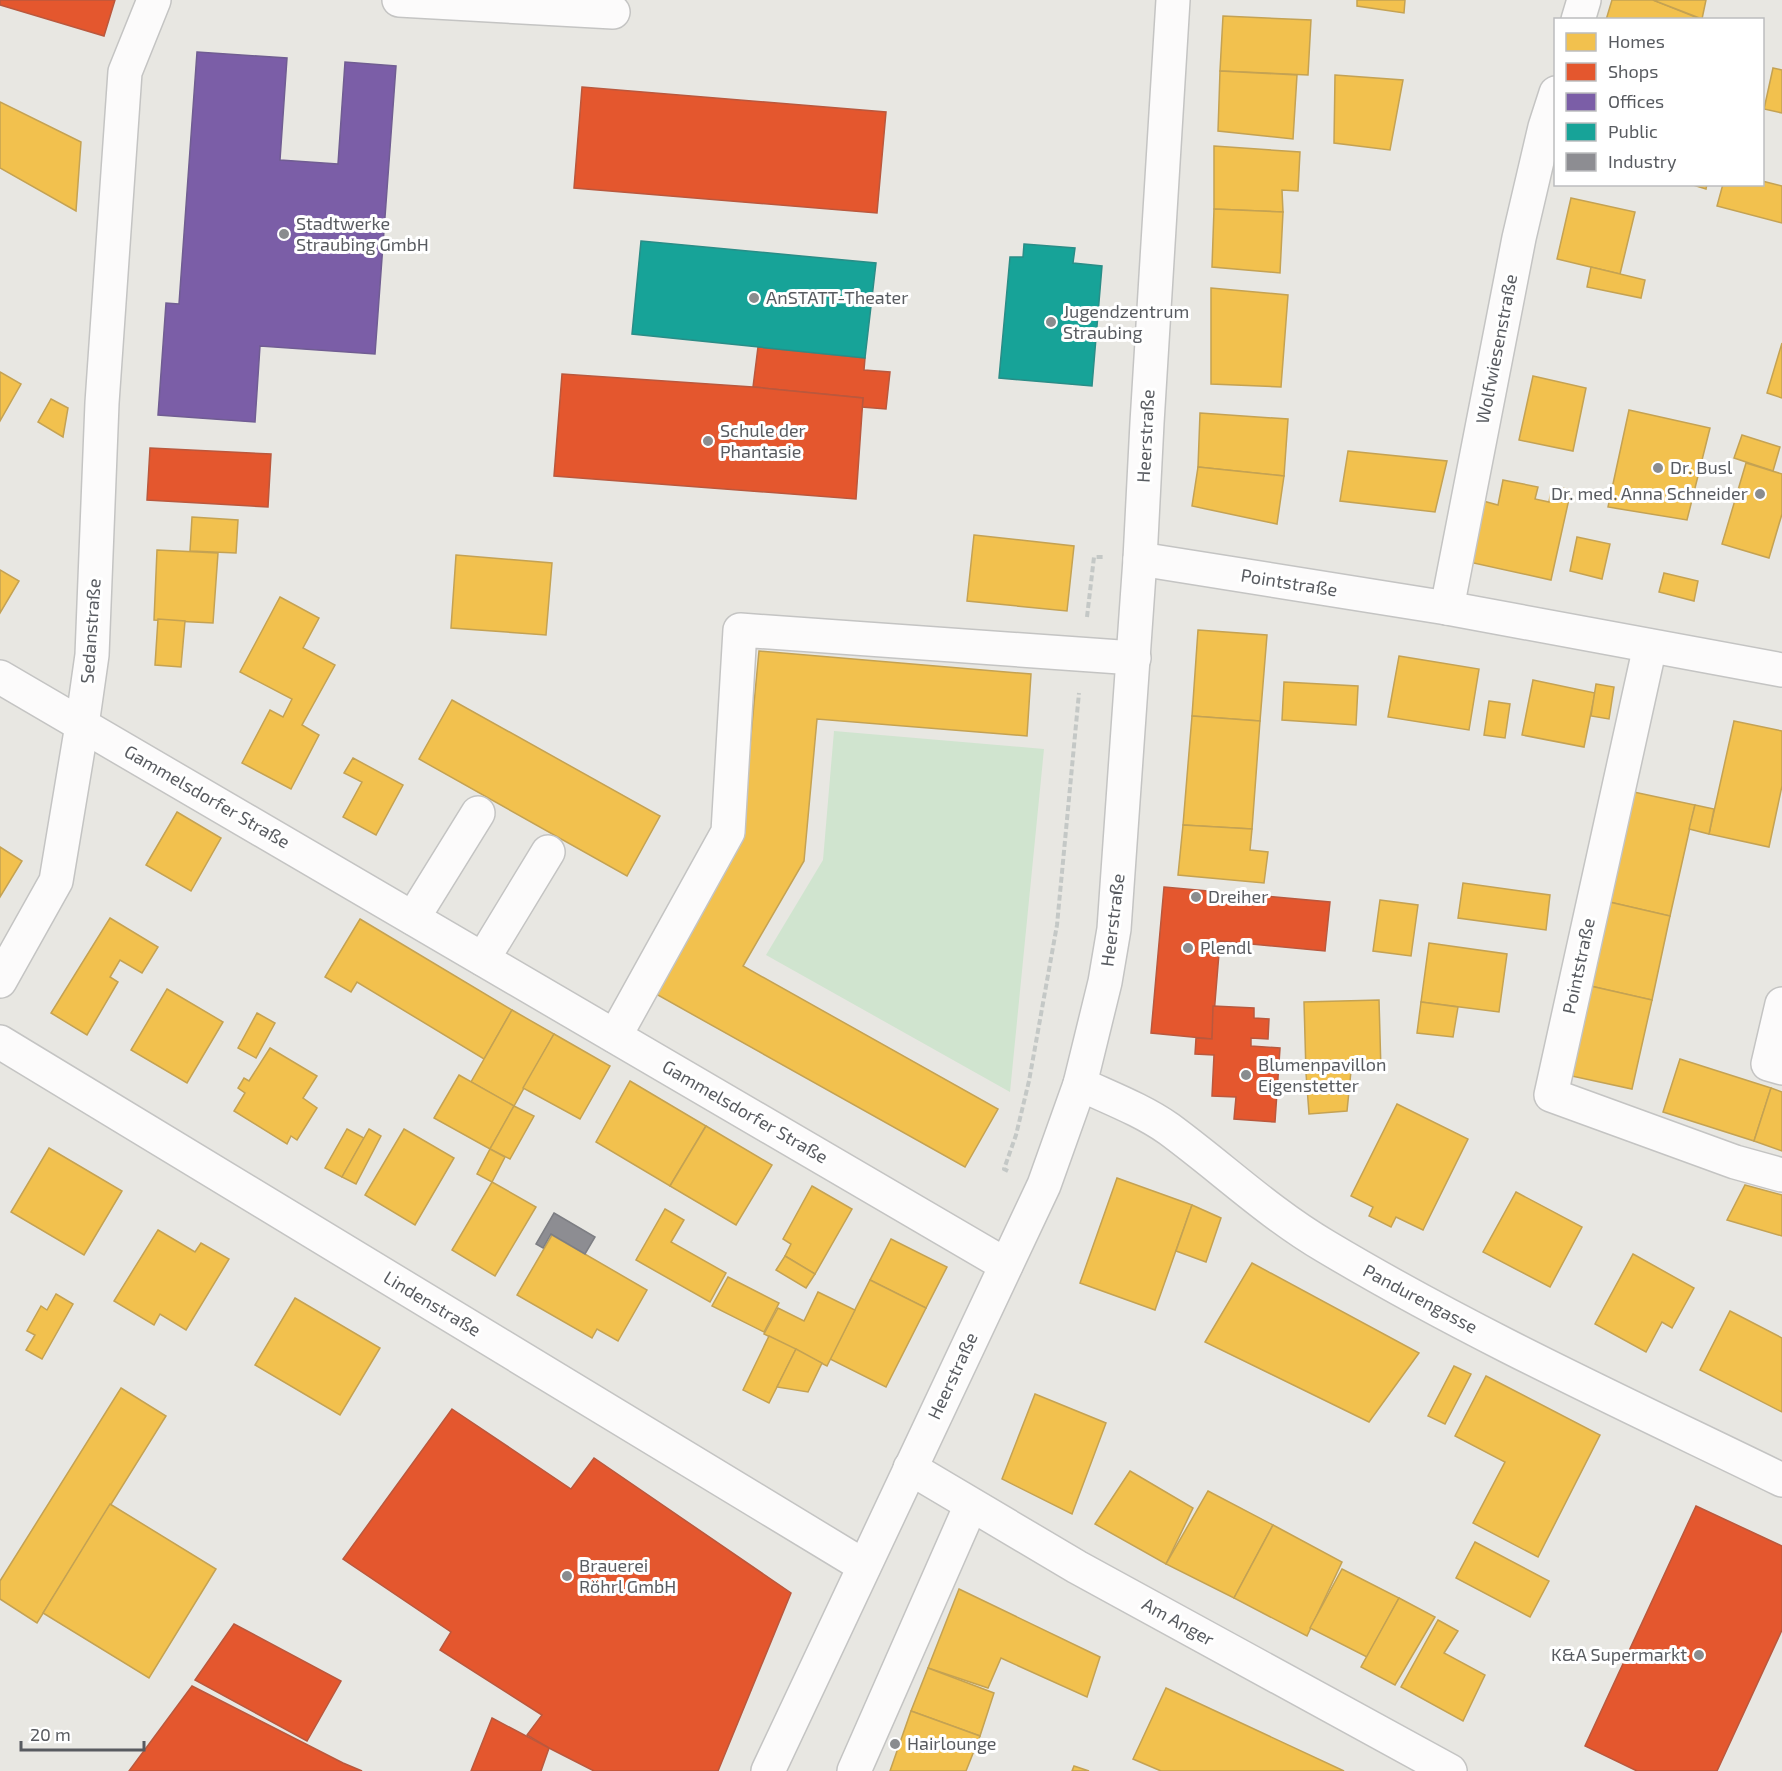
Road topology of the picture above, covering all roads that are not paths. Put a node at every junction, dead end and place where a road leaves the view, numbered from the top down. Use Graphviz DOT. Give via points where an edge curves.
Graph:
graph roads {
  1 [pos="154,0"];
  2 [pos="399,0"];
  3 [pos="1173,0"];
  4 [pos="1584,0"];
  5 [pos="613,12"];
  6 [pos="1579,18"];
  7 [pos="1554,99"];
  8 [pos="1140,559"];
  9 [pos="1447,608"];
  10 [pos="1650,646"];
  11 [pos="1134,658"];
  12 [pos="1782,670"];
  13 [pos="0,677"];
  14 [pos="82,725"];
  15 [pos="478,813"];
  16 [pos="548,852"];
  17 [pos="413,918"];
  18 [pos="483,959"];
  19 [pos="0,981"];
  20 [pos="1782,1004"];
  21 [pos="615,1036"];
  22 [pos="0,1042"];
  23 [pos="1782,1068"];
  24 [pos="1080,1084"];
  25 [pos="1782,1175"];
  26 [pos="1006,1265"];
  27 [pos="910,1468"];
  28 [pos="1782,1480"];
  29 [pos="971,1505"];
  30 [pos="864,1566"];
  31 [pos="768,1771"];
  32 [pos="854,1771"];
  33 [pos="1450,1771"];
  1 -- 14 [label="street, Sedanstraße" via="125,72 102,403 92,655"];
  2 -- 5 [label="street"];
  3 -- 8 [label="street, Heerstraße"];
  4 -- 6 [label="street"];
  7 -- 9 [label="street, Wolfwiesenstraße" via="1519,238"];
  8 -- 9 [label="street, Pointstraße"];
  8 -- 11 [label="street, Heerstraße"];
  9 -- 10 [label="street, Pointstraße"];
  10 -- 12 [label="street, Pointstraße"];
  10 -- 25 [label="street, Pointstraße" via="1551,1095 1735,1162"];
  11 -- 21 [label="street" via="740,630 728,832"];
  11 -- 24 [label="street, Heerstraße" via="1114,929"];
  13 -- 14 [label="street, Gammelsdorfer Straße"];
  14 -- 17 [label="street, Gammelsdorfer Straße"];
  14 -- 19 [label="street, Sedanstraße" via="56,881"];
  15 -- 17 [label="street"];
  16 -- 18 [label="street"];
  17 -- 18 [label="street, Gammelsdorfer Straße"];
  18 -- 21 [label="street, Gammelsdorfer Straße"];
  20 -- 23 [label="street" via="1768,1064"];
  21 -- 26 [label="street, Gammelsdorfer Straße"];
  22 -- 30 [label="street, Lindenstraße"];
  24 -- 26 [label="street, Heerstraße" via="1044,1185"];
  24 -- 28 [label="street, Pandurengasse" via="1168,1128 1265,1206 1369,1273"];
  26 -- 27 [label="street, Heerstraße"];
  27 -- 29 [label="street, Am Anger"];
  27 -- 30 [label="street, Heerstraße"];
  29 -- 32 [label="street"];
  29 -- 33 [label="street, Am Anger"];
  30 -- 31 [label="street, Heerstraße"];
}
